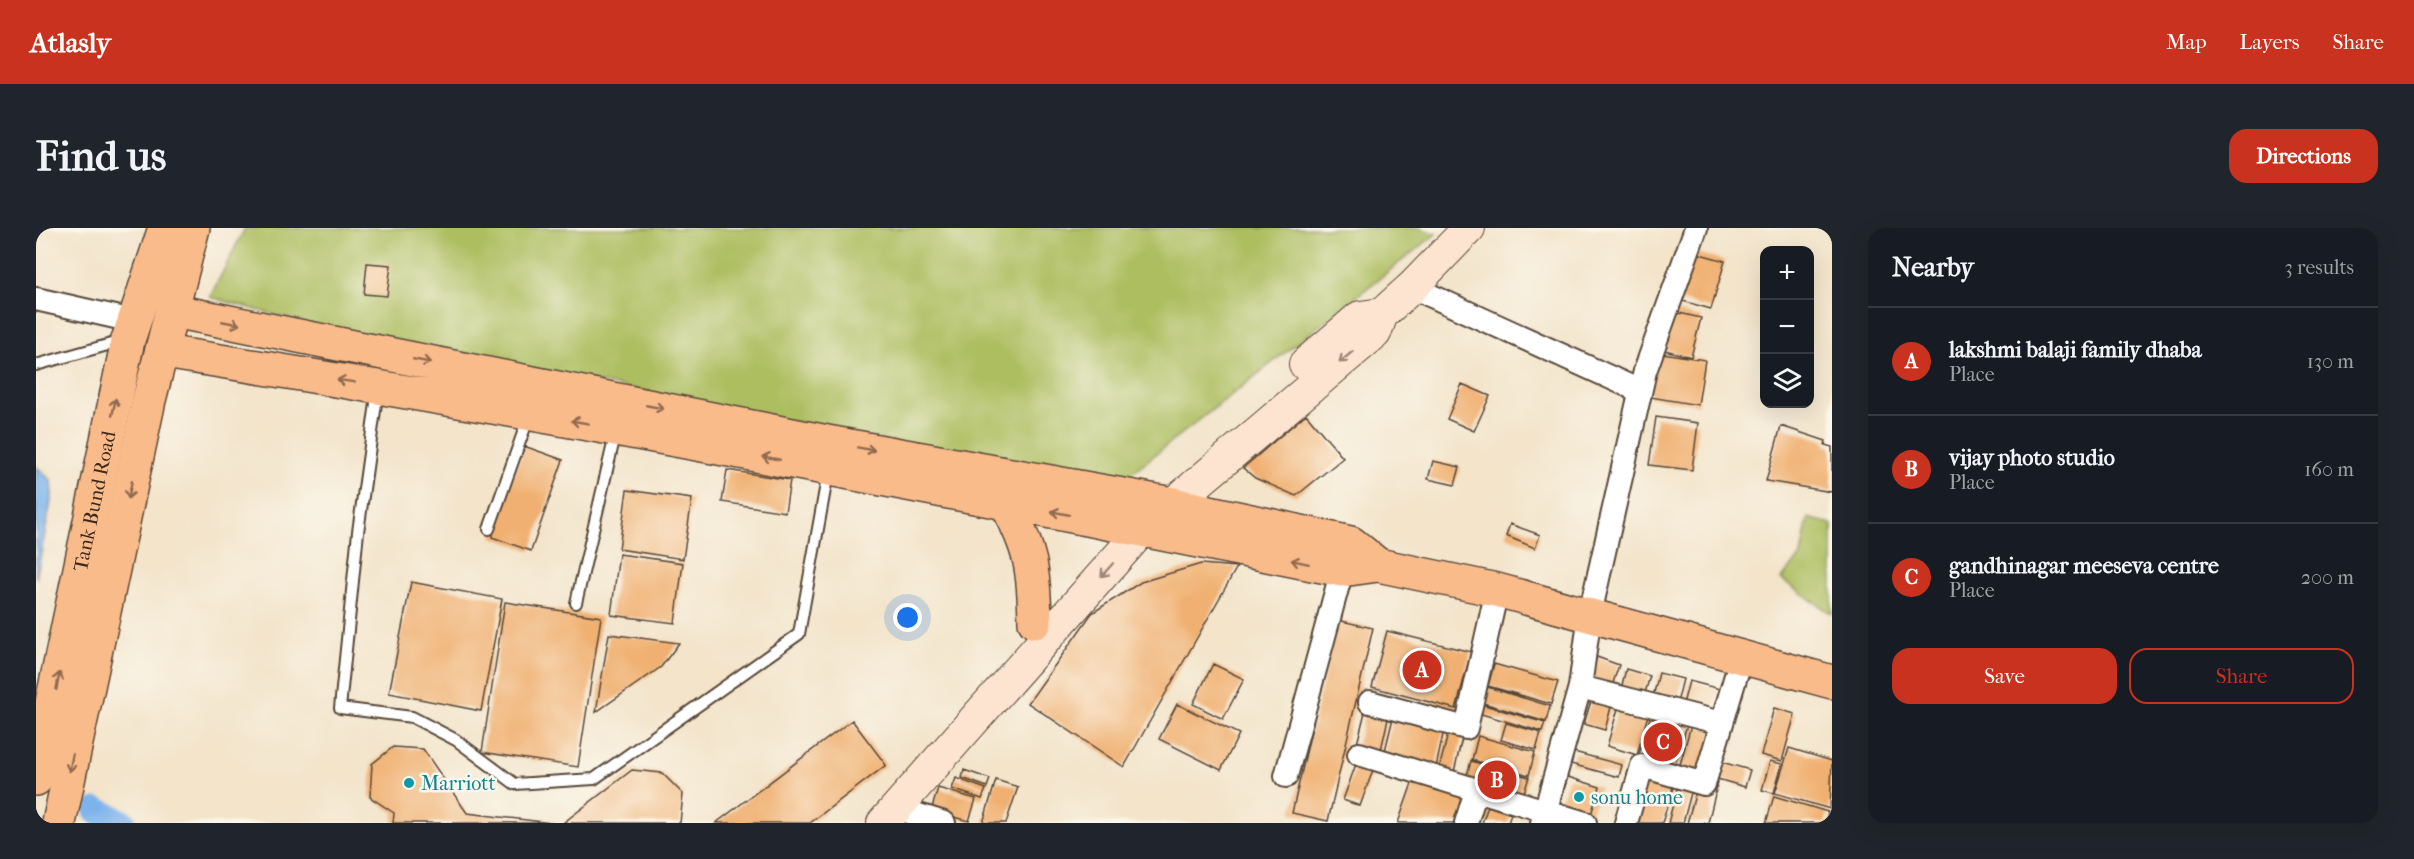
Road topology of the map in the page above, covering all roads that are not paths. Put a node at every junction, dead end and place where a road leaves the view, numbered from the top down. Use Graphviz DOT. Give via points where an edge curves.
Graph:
graph roads {
  1 [pos="165,228"];
  2 [pos="193,228"];
  3 [pos="1696,228"];
  4 [pos="1465,230"];
  5 [pos="1412,287"];
  6 [pos="36,299"];
  7 [pos="174,311"];
  8 [pos="131,330"];
  9 [pos="164,352"];
  10 [pos="36,365"];
  11 [pos="382,370"];
  12 [pos="1641,391"];
  13 [pos="534,399"];
  14 [pos="620,415"];
  15 [pos="830,456"];
  16 [pos="1006,503"];
  17 [pos="1145,514"];
  18 [pos="489,529"];
  19 [pos="1378,565"];
  20 [pos="1342,570"];
  21 [pos="1497,590"];
  22 [pos="576,603"];
  23 [pos="1590,614"];
  24 [pos="1035,622"];
  25 [pos="1742,655"];
  26 [pos="1832,682"];
  27 [pos="1580,687"];
  28 [pos="1370,702"];
  29 [pos="1721,723"];
  30 [pos="1359,754"];
  31 [pos="1286,776"];
  32 [pos="36,779"];
  33 [pos="1476,791"];
  34 [pos="889,816"];
  35 [pos="1544,818"];
  36 [pos="59,823"];
  37 [pos="857,823"];
  38 [pos="944,823"];
  39 [pos="1466,823"];
  40 [pos="1585,823"];
  41 [pos="1626,823"];
  1 -- 8 [label="main road, Tank Bund Road"];
  2 -- 7 [label="main road"];
  3 -- 12 [label="street"];
  4 -- 5 [label="main road"];
  5 -- 12 [label="street"];
  5 -- 17 [label="main road" via="1382,314 1360,316"];
  6 -- 8 [label="street"];
  7 -- 9 [label="main road"];
  7 -- 11 [label="main road, one-way"];
  8 -- 10 [label="lane"];
  32 -- 8 [label="main road, Tank Bund Road, one-way"];
  11 -- 9 [label="main road, one-way"];
  9 -- 36 [label="main road, one-way" via="149,400"];
  11 -- 13 [label="main road"];
  11 -- 15 [label="lane" via="358,532 340,708 412,717 456,740 515,784 594,779 799,634"];
  12 -- 23 [label="street"];
  13 -- 14 [label="main road"];
  13 -- 18 [label="lane"];
  14 -- 15 [label="main road"];
  14 -- 22 [label="lane"];
  15 -- 16 [label="main road"];
  15 -- 17 [label="main road, one-way"];
  17 -- 16 [label="main road, one-way"];
  16 -- 24 [label="main road" via="1024,537 1034,573"];
  17 -- 19 [label="main road" via="1351,543"];
  20 -- 17 [label="main road, one-way"];
  17 -- 24 [label="main road"];
  17 -- 34 [label="main road, one-way"];
  19 -- 20 [label="main road"];
  19 -- 21 [label="main road"];
  20 -- 31 [label="street"];
  21 -- 23 [label="main road"];
  21 -- 28 [label="street" via="1466,728"];
  23 -- 25 [label="main road"];
  23 -- 27 [label="street"];
  24 -- 37 [label="main road"];
  25 -- 26 [label="main road"];
  25 -- 29 [label="street"];
  27 -- 29 [label="street"];
  27 -- 35 [label="street"];
  29 -- 41 [label="street" via="1704,784 1642,766"];
  30 -- 33 [label="street"];
  33 -- 35 [label="street"];
  33 -- 39 [label="street"];
  34 -- 38 [label="street"];
  35 -- 40 [label="street"];
}
